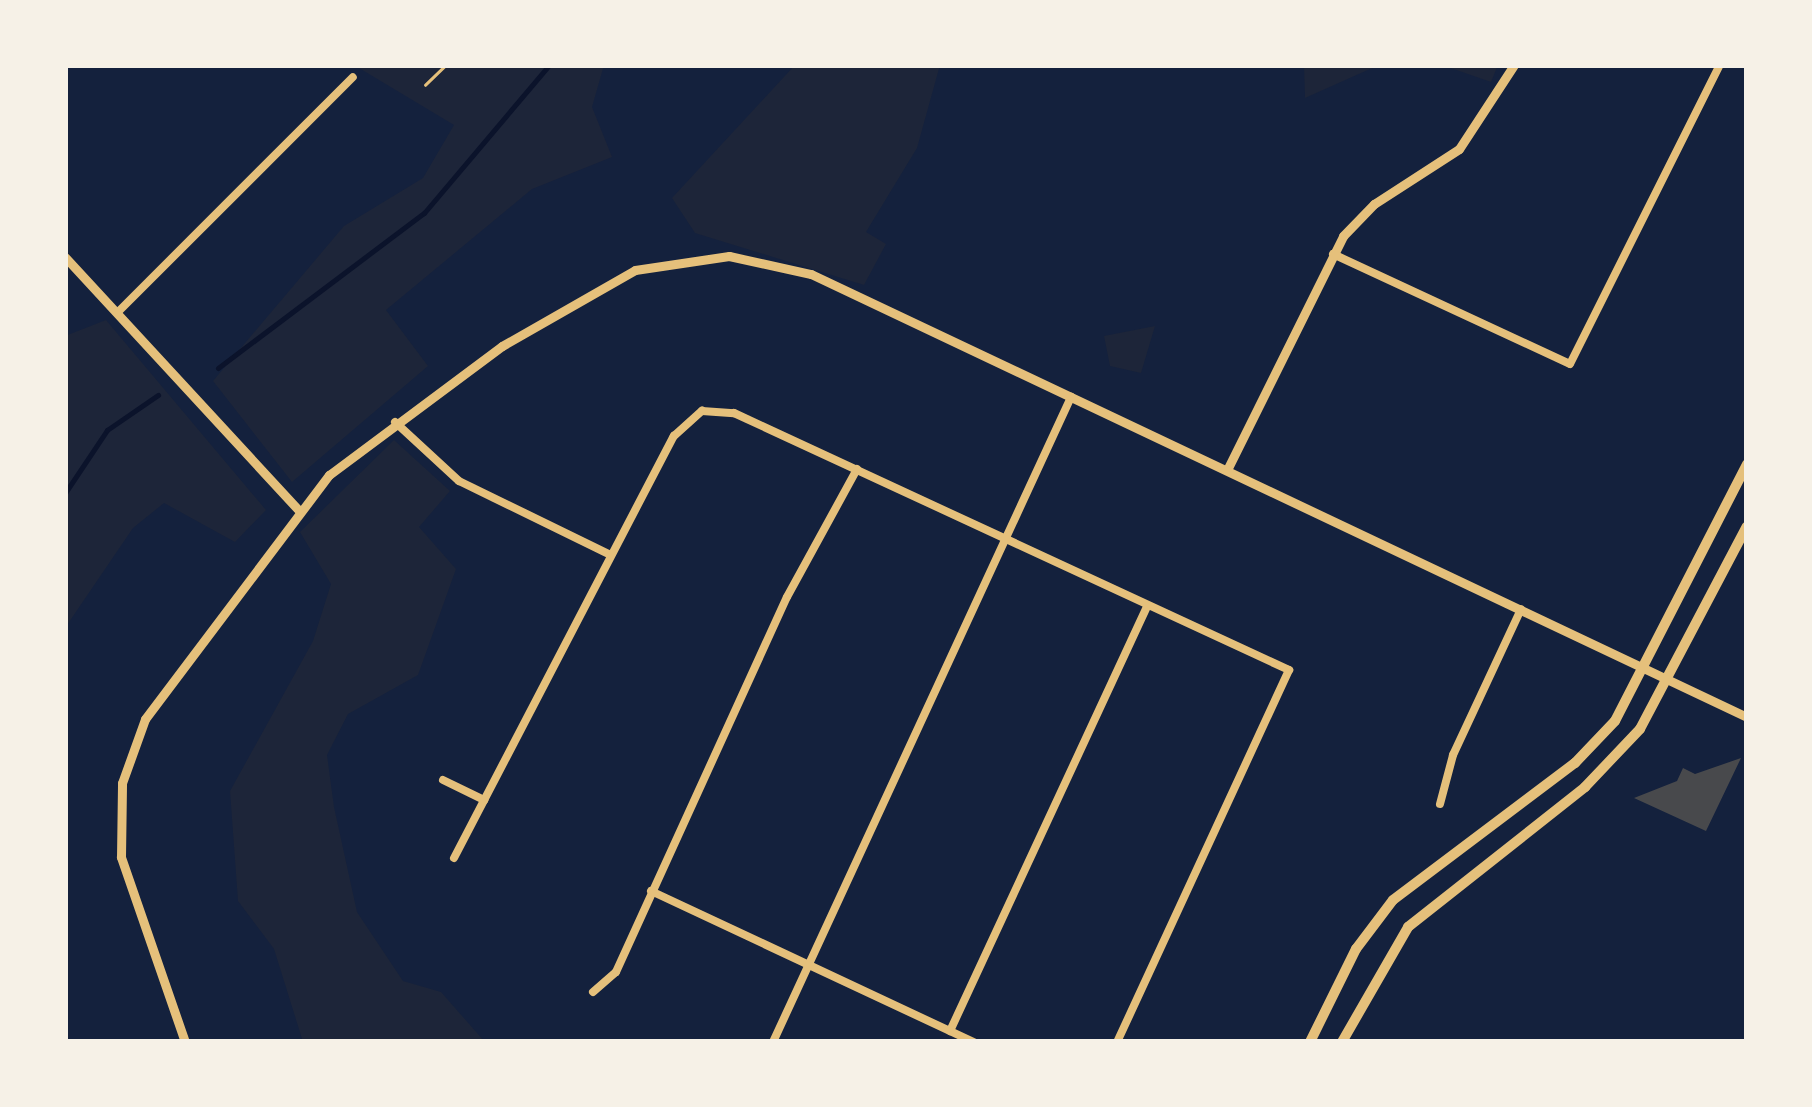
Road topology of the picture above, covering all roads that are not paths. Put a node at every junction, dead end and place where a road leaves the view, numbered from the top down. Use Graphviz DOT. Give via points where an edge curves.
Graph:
graph roads {
  1 [pos="1514,65"];
  2 [pos="1720,65"];
  3 [pos="353,77"];
  4 [pos="1334,254"];
  5 [pos="65,257"];
  6 [pos="118,312"];
  7 [pos="1071,397"];
  8 [pos="394,422"];
  9 [pos="1747,464"];
  10 [pos="857,469"];
  11 [pos="1227,470"];
  12 [pos="299,510"];
  13 [pos="1747,526"];
  14 [pos="1004,539"];
  15 [pos="612,555"];
  16 [pos="1147,606"];
  17 [pos="1521,609"];
  18 [pos="1646,669"];
  19 [pos="1670,680"];
  20 [pos="1747,717"];
  21 [pos="443,780"];
  22 [pos="484,800"];
  23 [pos="1440,804"];
  24 [pos="454,858"];
  25 [pos="650,892"];
  26 [pos="808,965"];
  27 [pos="593,992"];
  28 [pos="950,1031"];
  29 [pos="185,1042"];
  30 [pos="773,1042"];
  31 [pos="974,1042"];
  32 [pos="1117,1042"];
  33 [pos="1310,1042"];
  34 [pos="1342,1042"];
  1 -- 4 [label="street" via="1459,149 1374,204"];
  2 -- 4 [label="street" via="1570,364"];
  3 -- 6 [label="street"];
  4 -- 11 [label="street"];
  5 -- 6 [label="street"];
  6 -- 12 [label="street"];
  7 -- 8 [label="street" via="811,274 729,256 635,270"];
  7 -- 11 [label="street"];
  7 -- 14 [label="street"];
  8 -- 12 [label="street"];
  8 -- 15 [label="street" via="459,481"];
  9 -- 18 [label="main road"];
  10 -- 14 [label="street"];
  10 -- 15 [label="street" via="734,412 702,410 674,436"];
  10 -- 25 [label="street" via="787,596"];
  11 -- 17 [label="street"];
  12 -- 29 [label="street" via="154,705 124,772 123,868"];
  13 -- 19 [label="main road"];
  14 -- 16 [label="street"];
  14 -- 26 [label="street"];
  15 -- 22 [label="street"];
  16 -- 28 [label="street"];
  16 -- 32 [label="street" via="1289,670"];
  17 -- 18 [label="street"];
  17 -- 23 [label="street" via="1453,755"];
  18 -- 19 [label="street"];
  18 -- 33 [label="main road" via="1575,763 1386,908"];
  19 -- 20 [label="street"];
  19 -- 34 [label="main road" via="1585,786 1408,927"];
  21 -- 22 [label="street"];
  22 -- 24 [label="street"];
  25 -- 26 [label="street"];
  25 -- 27 [label="street" via="616,972"];
  26 -- 28 [label="street"];
  26 -- 30 [label="street"];
  28 -- 31 [label="street"];
}
